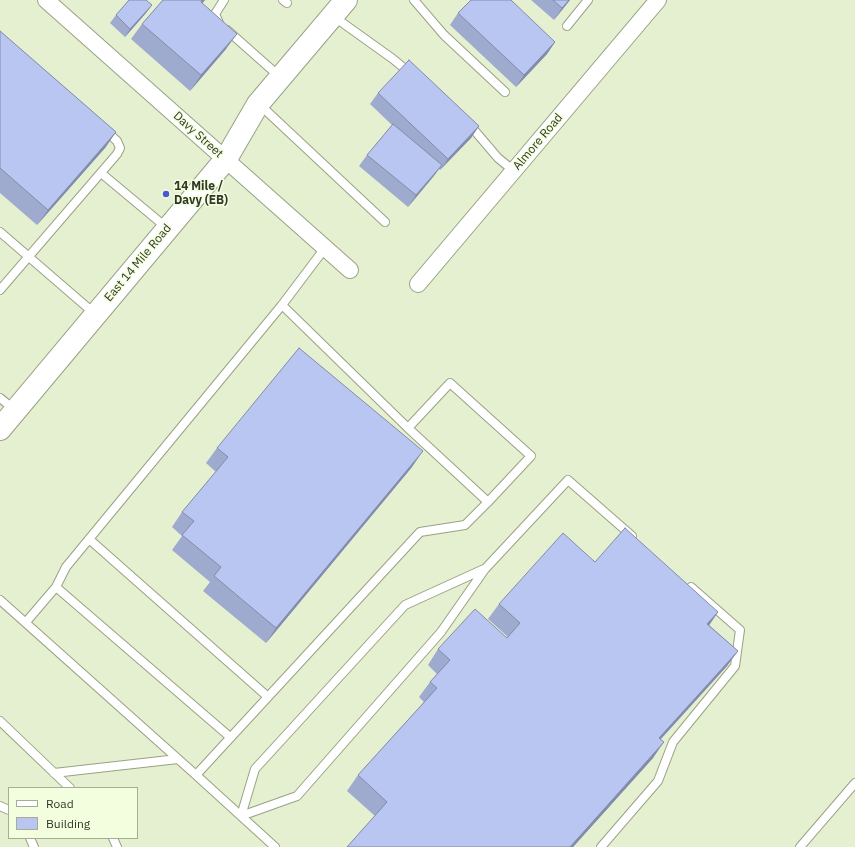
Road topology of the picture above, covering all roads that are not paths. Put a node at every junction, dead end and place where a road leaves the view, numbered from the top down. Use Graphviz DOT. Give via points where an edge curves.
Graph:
graph roads {
  1 [pos="46,0"];
  2 [pos="224,0"];
  3 [pos="414,0"];
  4 [pos="588,0"];
  5 [pos="658,0"];
  6 [pos="339,8"];
  7 [pos="567,26"];
  8 [pos="281,77"];
  9 [pos="417,79"];
  10 [pos="505,92"];
  11 [pos="258,104"];
  12 [pos="463,119"];
  13 [pos="99,126"];
  14 [pos="226,159"];
  15 [pos="514,171"];
  16 [pos="101,173"];
  17 [pos="385,222"];
  18 [pos="168,228"];
  19 [pos="0,232"];
  20 [pos="325,248"];
  21 [pos="29,256"];
  22 [pos="350,270"];
  23 [pos="418,284"];
  24 [pos="0,290"];
  25 [pos="282,305"];
  26 [pos="96,314"];
  27 [pos="8,404"];
  28 [pos="408,428"];
  29 [pos="0,429"];
  30 [pos="488,502"];
  31 [pos="89,539"];
  32 [pos="639,542"];
  33 [pos="485,569"];
  34 [pos="686,583"];
  35 [pos="56,587"];
  36 [pos="0,600"];
  37 [pos="26,622"];
  38 [pos="268,697"];
  39 [pos="0,721"];
  40 [pos="230,737"];
  41 [pos="178,759"];
  42 [pos="54,773"];
  43 [pos="196,775"];
  44 [pos="855,783"];
  45 [pos="69,787"];
  46 [pos="241,816"];
  47 [pos="275,847"];
  48 [pos="601,847"];
  49 [pos="800,847"];
  1 -- 14 [label="street, Davy Street"];
  2 -- 8 [label="lane" via="215,14 217,21"];
  3 -- 10 [label="lane" via="444,35"];
  4 -- 7 [label="lane"];
  5 -- 15 [label="street, Almore Road"];
  6 -- 8 [label="main road, East 14 Mile Road"];
  6 -- 9 [label="lane"];
  8 -- 11 [label="main road, East 14 Mile Road"];
  11 -- 14 [label="main road, East 14 Mile Road"];
  11 -- 17 [label="lane"];
  12 -- 15 [label="lane" via="498,158"];
  13 -- 16 [label="lane" via="117,141 120,148"];
  14 -- 18 [label="main road, East 14 Mile Road"];
  14 -- 20 [label="street, Davy Street"];
  15 -- 23 [label="street, Almore Road"];
  16 -- 18 [label="lane"];
  16 -- 21 [label="lane"];
  18 -- 26 [label="main road, East 14 Mile Road"];
  19 -- 21 [label="lane"];
  20 -- 22 [label="street, Davy Street"];
  20 -- 25 [label="lane"];
  21 -- 24 [label="lane"];
  21 -- 26 [label="lane"];
  25 -- 28 [label="lane"];
  25 -- 31 [label="lane"];
  26 -- 27 [label="main road, East 14 Mile Road"];
  27 -- 29 [label="main road, East 14 Mile Road"];
  28 -- 30 [label="lane"];
  28 -- 30 [label="lane" via="450,384 530,456"];
  30 -- 38 [label="lane" via="465,525 420,532"];
  31 -- 35 [label="lane" via="66,567"];
  31 -- 38 [label="lane"];
  32 -- 33 [label="lane" via="568,480"];
  33 -- 46 [label="lane" via="441,632 297,796"];
  33 -- 46 [label="lane" via="405,605 256,769"];
  34 -- 48 [label="lane" via="740,630 736,666 673,742 658,781"];
  35 -- 37 [label="lane"];
  35 -- 40 [label="lane"];
  36 -- 37 [label="lane"];
  37 -- 41 [label="lane"];
  38 -- 40 [label="lane"];
  39 -- 42 [label="lane"];
  40 -- 43 [label="lane"];
  41 -- 42 [label="lane"];
  41 -- 43 [label="lane"];
  42 -- 45 [label="lane"];
  43 -- 46 [label="lane"];
  44 -- 49 [label="lane"];
  46 -- 47 [label="lane"];
}
